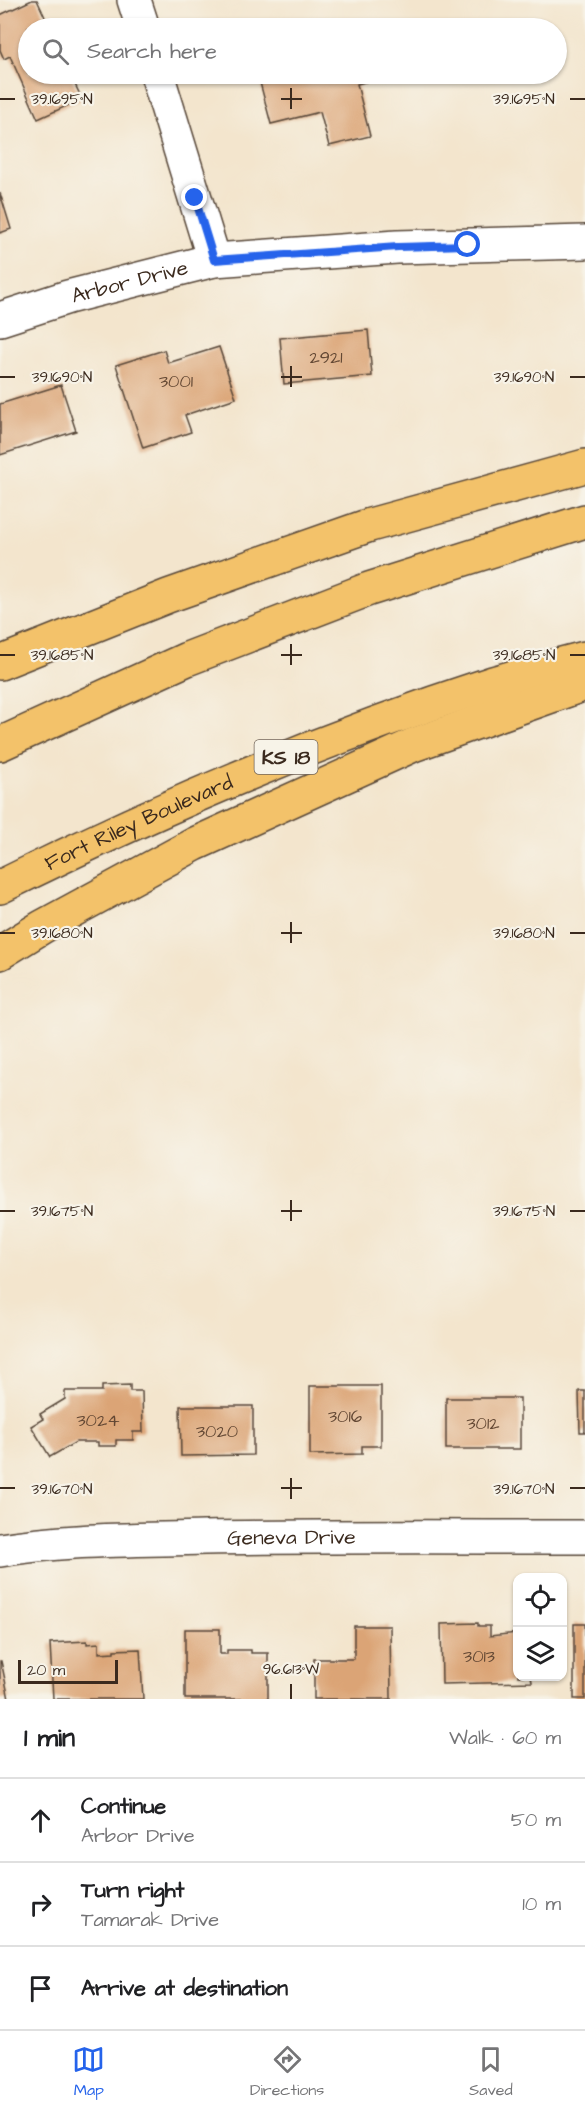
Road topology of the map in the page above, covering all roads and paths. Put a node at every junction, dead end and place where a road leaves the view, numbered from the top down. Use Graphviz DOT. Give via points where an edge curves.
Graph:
graph roads {
  1 [pos="134,0"];
  2 [pos="140,18"];
  3 [pos="160,84"];
  4 [pos="585,242"];
  5 [pos="214,260"];
  6 [pos="0,319"];
  7 [pos="585,466"];
  8 [pos="585,521"];
  9 [pos="585,658"];
  10 [pos="0,663"];
  11 [pos="585,684"];
  12 [pos="0,744"];
  13 [pos="0,888"];
  14 [pos="0,952"];
  15 [pos="585,1537"];
  16 [pos="0,1550"];
  1 -- 2 [label="street"];
  3 -- 5 [label="street"];
  4 -- 5 [label="street, Arbor Drive" via="398,247"];
  5 -- 6 [label="street, Arbor Drive" via="68,297"];
  7 -- 10 [label="highway" via="370,525 168,596"];
  8 -- 12 [label="highway" via="369,589 187,659"];
  9 -- 13 [label="highway, Fort Riley Boulevard / KS 18" via="494,683 283,758 84,845"];
  11 -- 14 [label="highway" via="413,745 195,844"];
  15 -- 16 [label="street, Geneva Drive" via="98,1540"];
}
